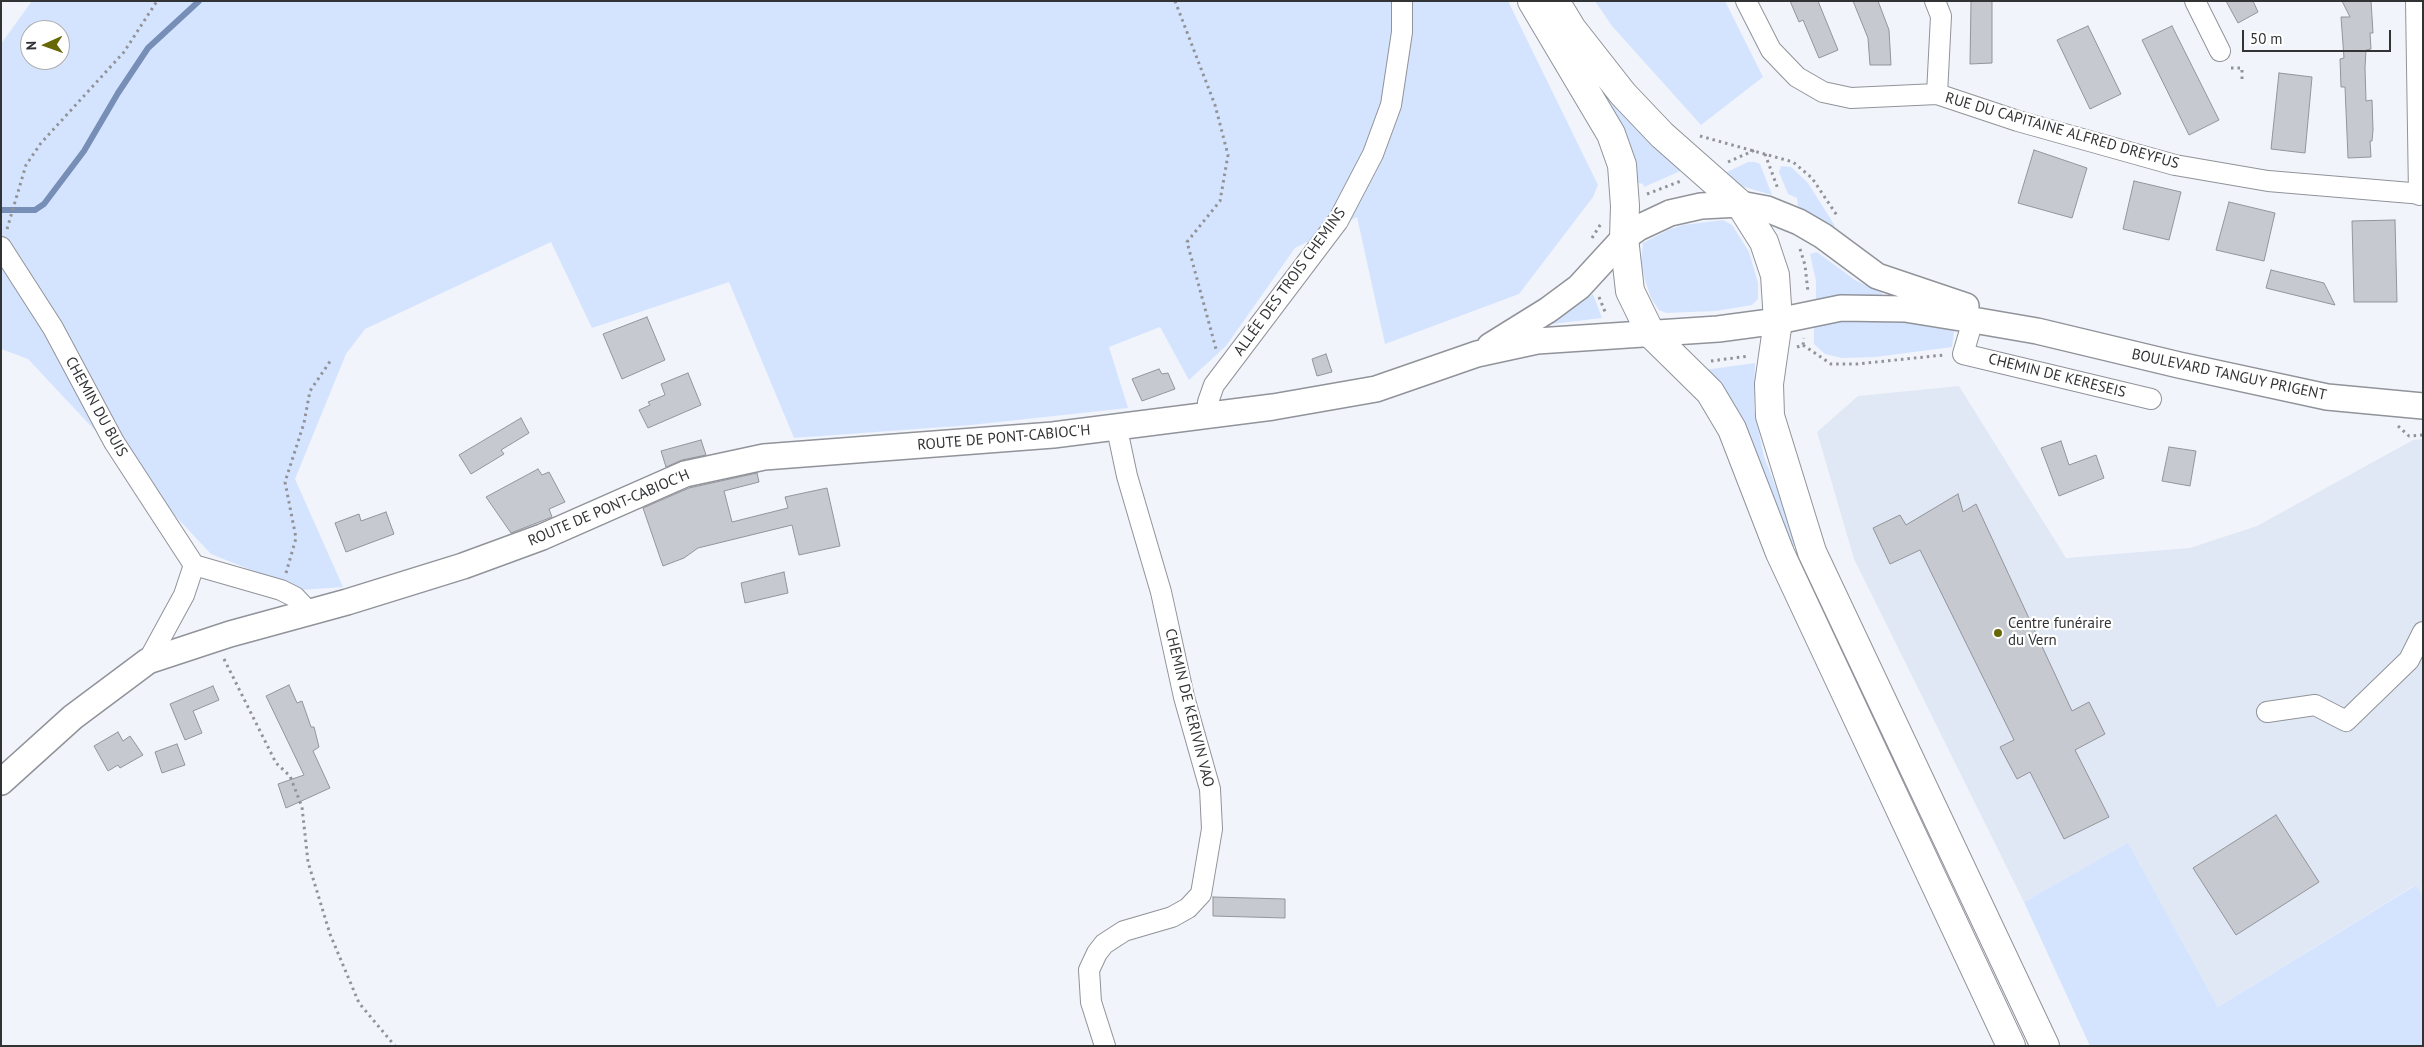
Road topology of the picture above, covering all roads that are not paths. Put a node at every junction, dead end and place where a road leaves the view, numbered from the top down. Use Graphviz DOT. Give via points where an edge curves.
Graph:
graph roads {
  1 [pos="1402,1"];
  2 [pos="1532,1"];
  3 [pos="1555,1"];
  4 [pos="1746,1"];
  5 [pos="1935,1"];
  6 [pos="2194,1"];
  7 [pos="2416,1"];
  8 [pos="2220,51"];
  9 [pos="1937,94"];
  10 [pos="2421,194"];
  11 [pos="1740,204"];
  12 [pos="1624,238"];
  13 [pos="1,247"];
  14 [pos="1974,320"];
  15 [pos="1778,321"];
  16 [pos="2036,331"];
  17 [pos="1651,334"];
  18 [pos="1477,354"];
  19 [pos="2151,399"];
  20 [pos="2423,406"];
  21 [pos="1208,416"];
  22 [pos="1117,429"];
  23 [pos="194,565"];
  24 [pos="310,613"];
  25 [pos="2423,632"];
  26 [pos="148,661"];
  27 [pos="2267,712"];
  28 [pos="1,782"];
  29 [pos="1105,1046"];
  30 [pos="2011,1046"];
  31 [pos="2045,1046"];
  1 -- 21 [label="street, ALLÉE DES TROIS CHEMINS" via="1402,32 1391,106 1373,154 1338,221 1214,385 1208,402"];
  2 -- 12 [label="main road" via="1611,134 1622,165"];
  3 -- 11 [label="main road" via="1572,29 1623,94 1662,135"];
  4 -- 9 [label="street, RUE DU CAPITAINE ALFRED DREYFUS" via="1771,50 1798,77 1823,92 1851,98"];
  5 -- 9 [label="street" via="1941,16"];
  6 -- 8 [label="street"];
  7 -- 10 [label="street"];
  9 -- 10 [label="street, RUE DU CAPITAINE ALFRED DREYFUS" via="2018,121 2175,165 2268,181"];
  11 -- 12 [label="street, BOULEVARD TANGUY PRIGENT" via="1701,206 1670,213"];
  11 -- 15 [label="main road" via="1764,242 1775,275"];
  11 -- 16 [label="street, BOULEVARD TANGUY PRIGENT" via="1767,209 1799,222 1877,276"];
  12 -- 17 [label="main road" via="1630,291"];
  12 -- 18 [label="street, ROUTE DE PONT-CABIOC'H" via="1579,287"];
  13 -- 23 [label="street, CHEMIN DU BUIS" via="53,328 114,442"];
  14 -- 15 [label="street, BOULEVARD TANGUY PRIGENT" via="1905,309 1841,308"];
  14 -- 16 [label="street, BOULEVARD TANGUY PRIGENT"];
  14 -- 19 [label="street, CHEMIN DE KERESEIS" via="1963,354"];
  15 -- 17 [label="street"];
  15 -- 31 [label="main road" via="1769,384 1770,416 1812,552"];
  16 -- 20 [label="street, BOULEVARD TANGUY PRIGENT" via="2179,366 2327,397"];
  17 -- 18 [label="street, ROUTE DE PONT-CABIOC'H" via="1537,341"];
  17 -- 30 [label="main road" via="1710,392 1732,429 1780,553"];
  18 -- 21 [label="street, ROUTE DE PONT-CABIOC'H" via="1376,389 1274,408"];
  21 -- 22 [label="street, ROUTE DE PONT-CABIOC'H"];
  22 -- 24 [label="street, ROUTE DE PONT-CABIOC'H" via="764,457 694,472 542,538"];
  22 -- 29 [label="street, CHEMIN DE KERIVIN VAO" via="1210,789 1212,829 1201,894 1188,908 1172,917 1124,931 1104,944 1097,953 1089,970 1091,1002"];
  23 -- 24 [label="street" via="281,590 295,597"];
  23 -- 26 [label="street" via="184,595"];
  24 -- 26 [label="street, ROUTE DE PONT-CABIOC'H"];
  25 -- 27 [label="street" via="2409,660 2346,721 2315,705"];
  26 -- 28 [label="street, ROUTE DE PONT-CABIOC'H" via="73,717"];
}
